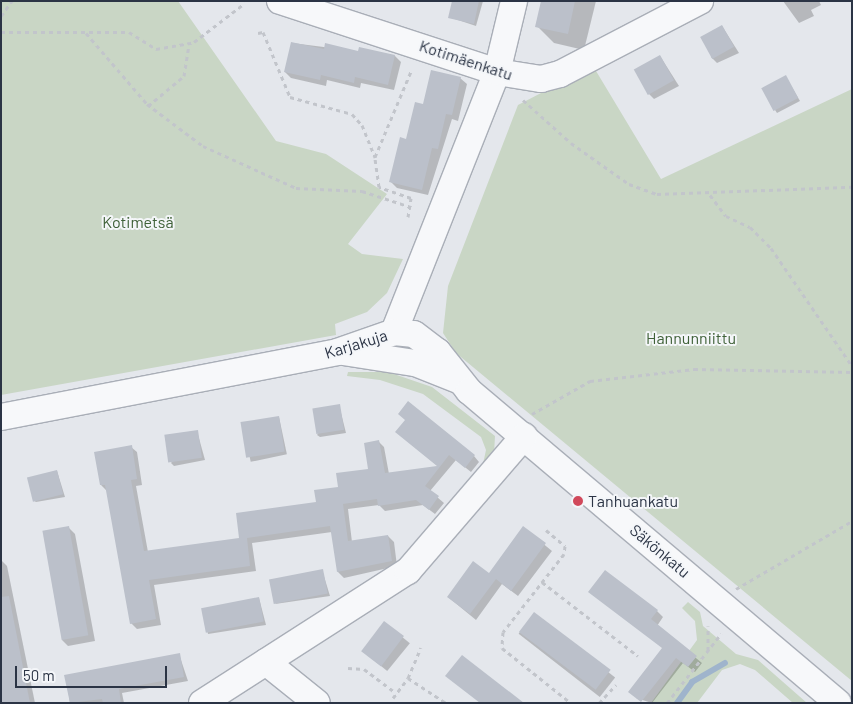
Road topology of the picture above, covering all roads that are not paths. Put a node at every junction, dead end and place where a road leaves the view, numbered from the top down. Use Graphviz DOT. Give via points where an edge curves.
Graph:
graph roads {
  1 [pos="280,1"];
  2 [pos="514,1"];
  3 [pos="700,1"];
  4 [pos="498,72"];
  5 [pos="394,332"];
  6 [pos="337,352"];
  7 [pos="458,380"];
  8 [pos="1,417"];
  9 [pos="528,425"];
  10 [pos="266,662"];
  11 [pos="202,703"];
  12 [pos="317,703"];
  13 [pos="838,703"];
  1 -- 4 [label="street, Kotimäenkatu"];
  2 -- 4 [label="street, Karjakuja"];
  3 -- 4 [label="street, Kotimäenkatu" via="560,74 541,79"];
  4 -- 5 [label="street, Karjakuja"];
  5 -- 6 [label="street, Karjakuja"];
  5 -- 7 [label="street, Säkönkatu" via="426,342"];
  6 -- 7 [label="street, Säkönkatu" via="415,363"];
  6 -- 8 [label="street, Karjakuja"];
  7 -- 9 [label="street, Säkönkatu"];
  9 -- 10 [label="street" via="408,571"];
  9 -- 13 [label="street, Säkönkatu" via="733,604"];
  10 -- 11 [label="street"];
  10 -- 12 [label="street"];
}
